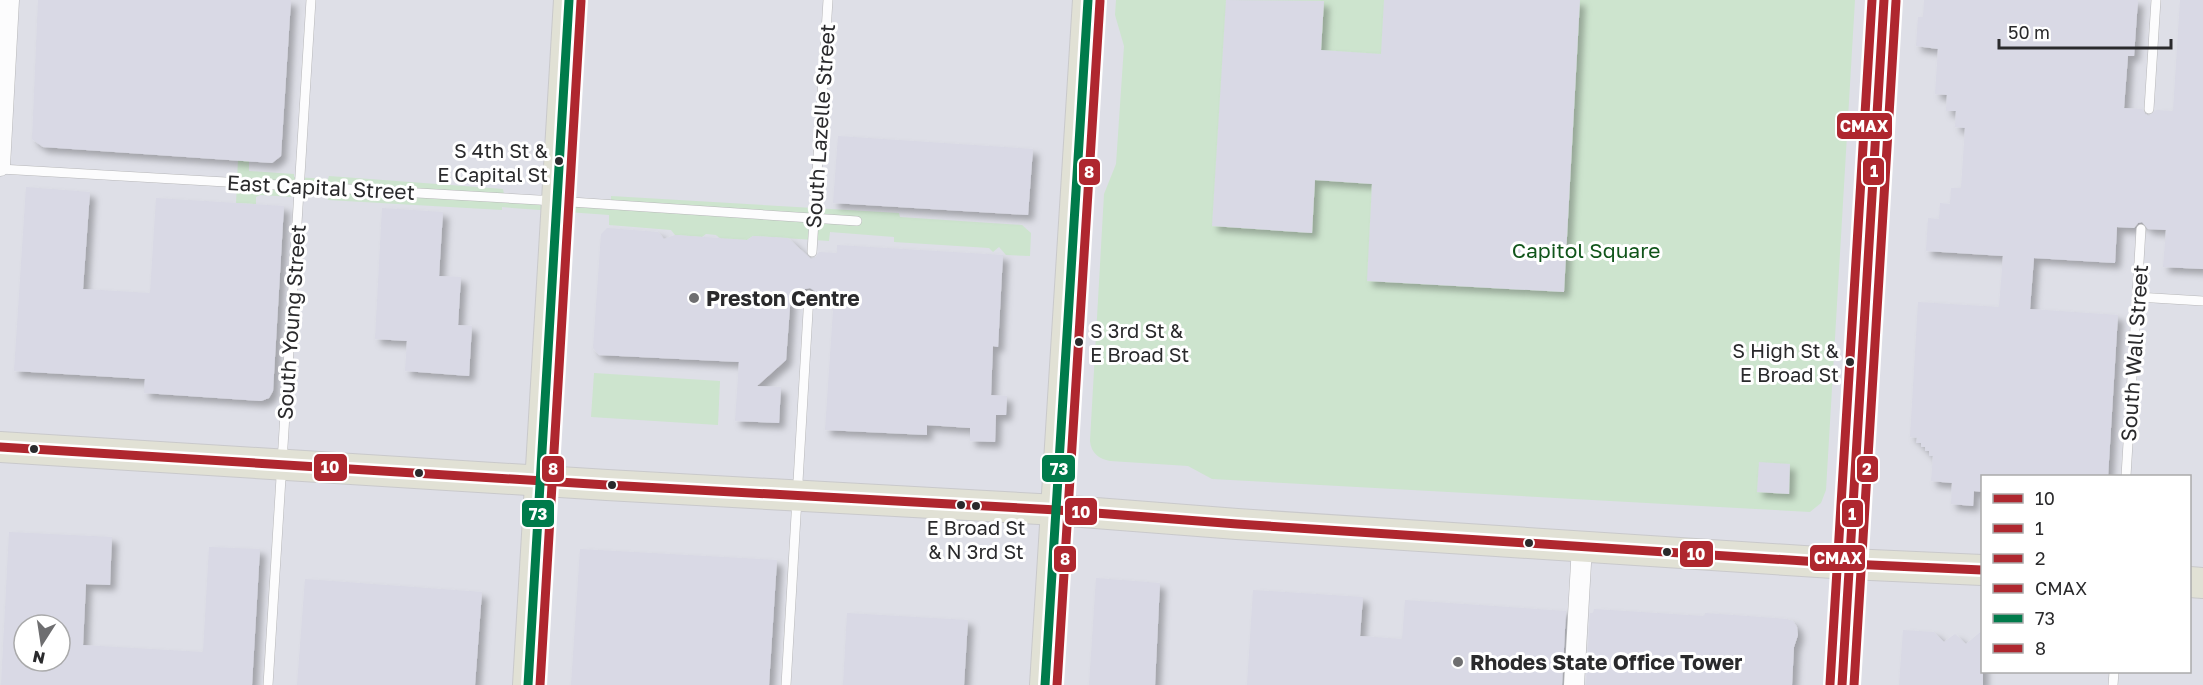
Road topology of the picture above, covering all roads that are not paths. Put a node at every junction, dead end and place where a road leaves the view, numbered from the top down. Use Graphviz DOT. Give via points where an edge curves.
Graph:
graph roads {
  1 [pos="9,0"];
  2 [pos="311,0"];
  3 [pos="569,0"];
  4 [pos="828,0"];
  5 [pos="1088,0"];
  6 [pos="1884,0"];
  7 [pos="2156,0"];
  8 [pos="2149,109"];
  9 [pos="0,167"];
  10 [pos="299,186"];
  11 [pos="556,201"];
  12 [pos="814,218"];
  13 [pos="857,221"];
  14 [pos="2141,229"];
  15 [pos="812,252"];
  16 [pos="809,295"];
  17 [pos="2137,297"];
  18 [pos="2203,300"];
  19 [pos="0,447"];
  20 [pos="282,465"];
  21 [pos="2126,475"];
  22 [pos="539,481"];
  23 [pos="798,496"];
  24 [pos="1057,510"];
  25 [pos="1582,546"];
  26 [pos="1849,564"];
  27 [pos="1981,570"];
  28 [pos="268,685"];
  29 [pos="528,685"];
  30 [pos="786,685"];
  31 [pos="1045,685"];
  32 [pos="1574,685"];
  33 [pos="1842,685"];
  1 -- 9 [label="street"];
  2 -- 10 [label="lane, South Young Street"];
  3 -- 11 [label="main road"];
  4 -- 12 [label="lane, South Lazelle Street"];
  5 -- 24 [label="main road"];
  6 -- 26 [label="main road"];
  7 -- 8 [label="lane"];
  9 -- 10 [label="lane, East Capital Street"];
  10 -- 11 [label="lane, East Capital Street"];
  10 -- 20 [label="lane, South Young Street"];
  11 -- 12 [label="lane, East Capital Street"];
  11 -- 22 [label="main road"];
  12 -- 13 [label="lane, East Capital Street"];
  12 -- 15 [label="lane, South Lazelle Street"];
  14 -- 17 [label="lane, South Wall Street"];
  16 -- 23 [label="lane"];
  17 -- 18 [label="lane"];
  17 -- 21 [label="lane, South Wall Street"];
  19 -- 20 [label="main road"];
  20 -- 22 [label="main road"];
  20 -- 28 [label="lane, South Young Street"];
  22 -- 23 [label="main road"];
  22 -- 29 [label="main road"];
  23 -- 24 [label="main road"];
  23 -- 30 [label="lane"];
  24 -- 25 [label="main road"];
  24 -- 31 [label="main road"];
  25 -- 26 [label="main road"];
  25 -- 32 [label="street"];
  26 -- 27 [label="main road"];
  26 -- 33 [label="main road"];
}
